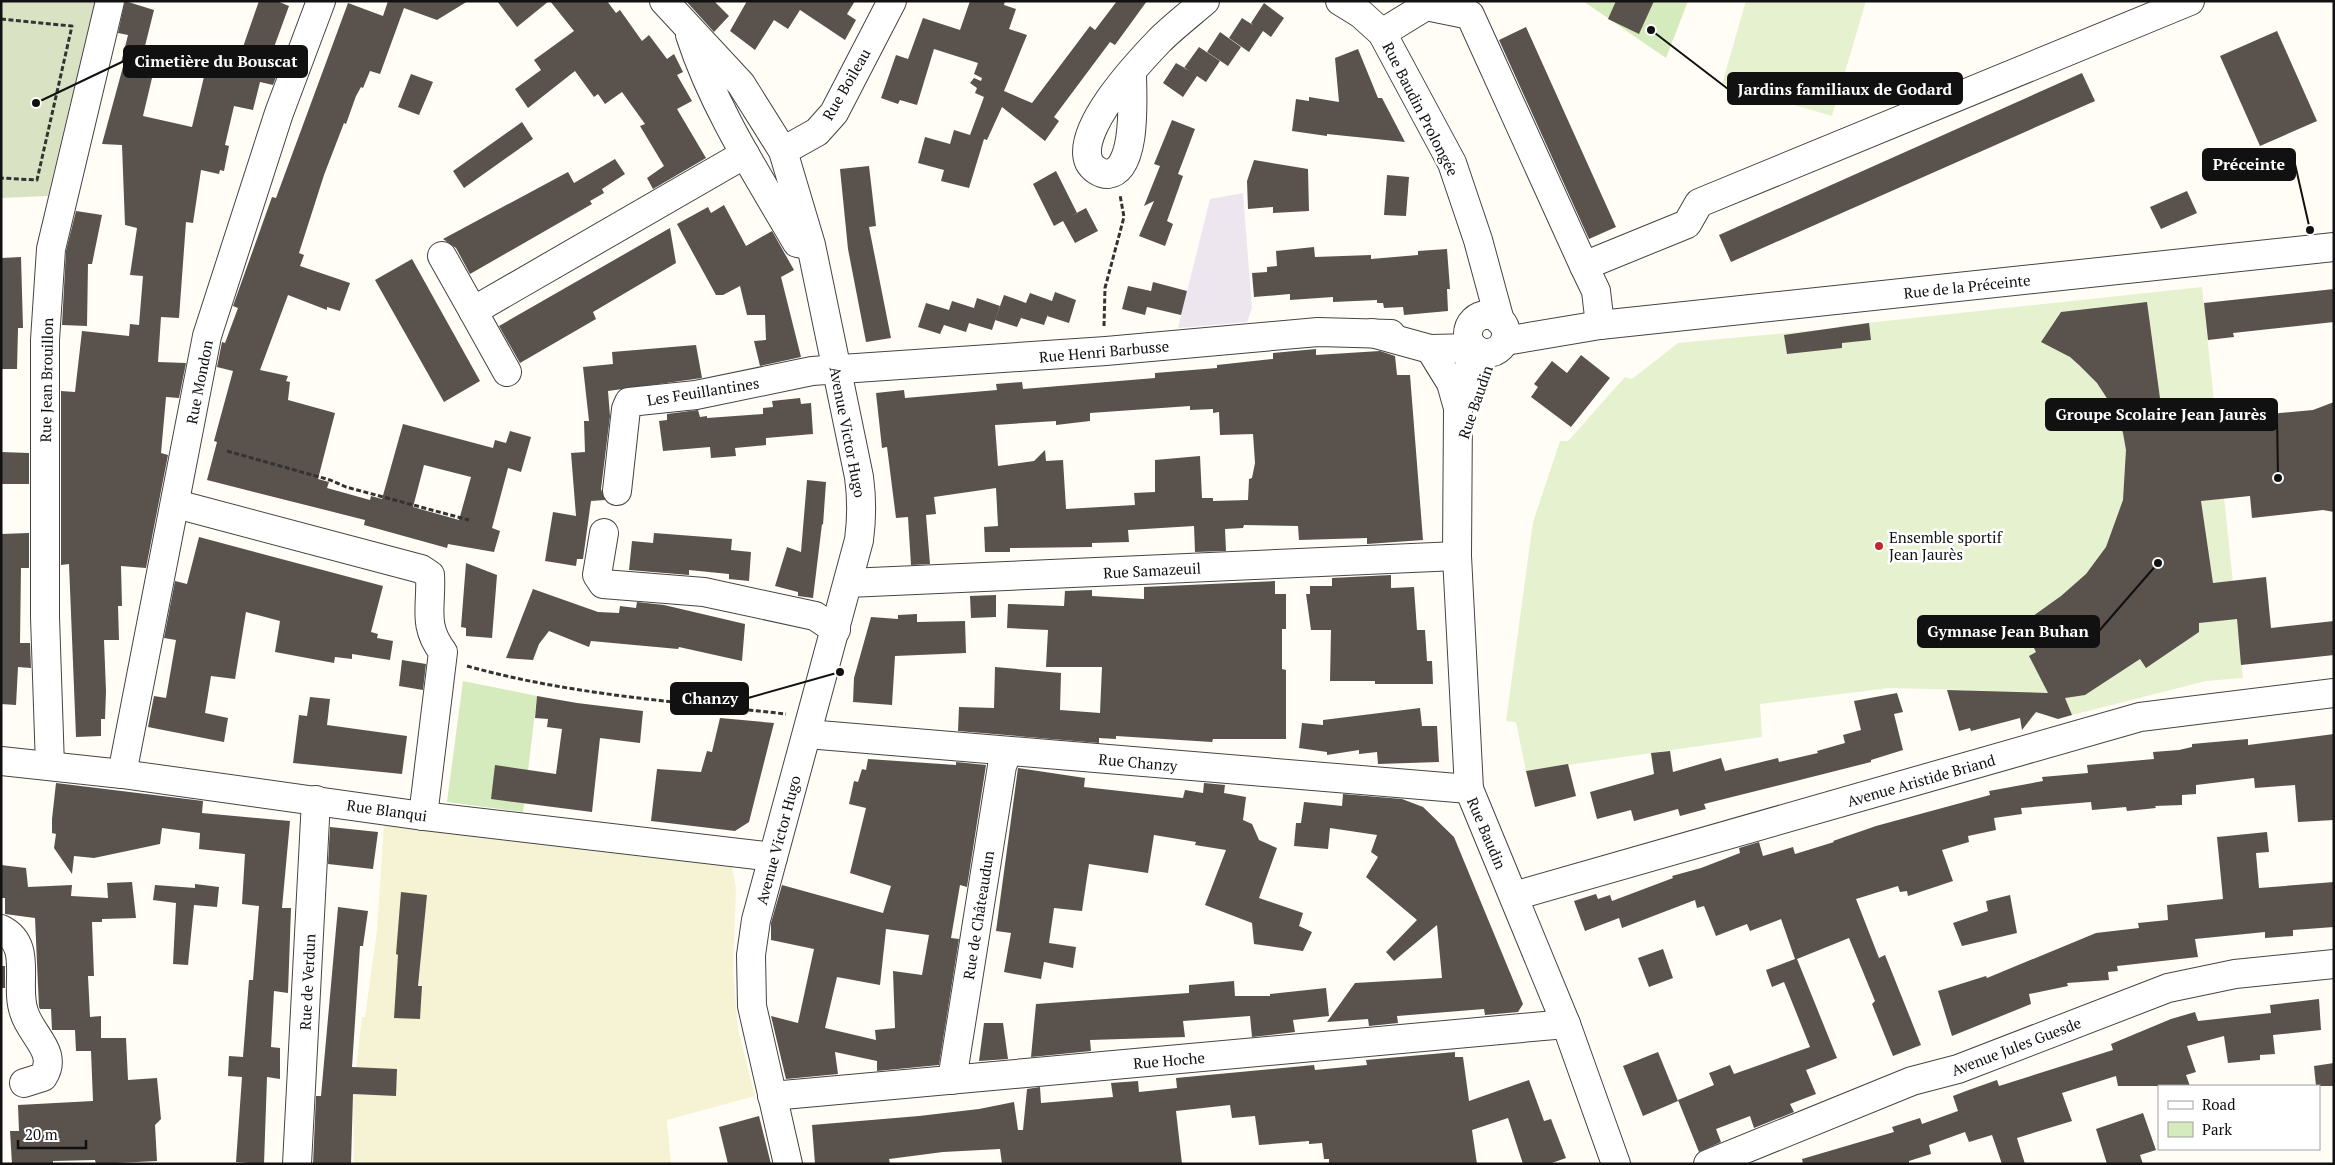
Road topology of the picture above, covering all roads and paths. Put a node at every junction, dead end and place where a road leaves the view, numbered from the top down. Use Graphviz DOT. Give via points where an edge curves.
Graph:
graph roads {
  1 [pos="110,1"];
  2 [pos="320,1"];
  3 [pos="664,1"];
  4 [pos="892,1"];
  5 [pos="1205,1"];
  6 [pos="1340,1"];
  7 [pos="2190,1"];
  8 [pos="1,19"];
  9 [pos="688,26"];
  10 [pos="1382,33"];
  11 [pos="1132,73"];
  12 [pos="783,151"];
  13 [pos="745,154"];
  14 [pos="1116,170"];
  15 [pos="1,178"];
  16 [pos="811,245"];
  17 [pos="2334,247"];
  18 [pos="442,256"];
  19 [pos="1584,266"];
  20 [pos="473,311"];
  21 [pos="1104,315"];
  22 [pos="1600,325"];
  23 [pos="1372,333"];
  24 [pos="1489,334"];
  25 [pos="1430,349"];
  26 [pos="836,370"];
  27 [pos="507,372"];
  28 [pos="1458,408"];
  29 [pos="227,451"];
  30 [pos="1458,451"];
  31 [pos="617,491"];
  32 [pos="176,504"];
  33 [pos="469,520"];
  34 [pos="604,533"];
  35 [pos="1456,556"];
  36 [pos="848,583"];
  37 [pos="836,630"];
  38 [pos="442,659"];
  39 [pos="2334,693"];
  40 [pos="810,726"];
  41 [pos="1008,751"];
  42 [pos="1,761"];
  43 [pos="50,766"];
  44 [pos="122,774"];
  45 [pos="1469,789"];
  46 [pos="316,800"];
  47 [pos="423,816"];
  48 [pos="773,857"];
  49 [pos="1514,896"];
  50 [pos="1,929"];
  51 [pos="2334,964"];
  52 [pos="1566,1024"];
  53 [pos="952,1080"];
  54 [pos="24,1083"];
  55 [pos="772,1096"];
  56 [pos="297,1164"];
  57 [pos="788,1164"];
  58 [pos="1616,1164"];
  59 [pos="1708,1164"];
  1 -- 43 [label="street, Rue Jean Brouillon" via="50,249 45,340 45,578"];
  2 -- 32 [label="street, Rue Mondon" via="279,113 207,336"];
  3 -- 9 [label="street, Avenue Victor Hugo"];
  4 -- 12 [label="street, Rue Boileau" via="834,113 817,132"];
  5 -- 11 [label="street" via="1160,40"];
  6 -- 10 [label="street, Rue Baudin Prolongée"];
  7 -- 19 [label="street" via="1699,204 1687,224"];
  8 -- 15 [label="path" via="72,26 37,180"];
  9 -- 12 [label="street, Avenue Victor Hugo" via="741,84"];
  9 -- 13 [label="street" via="700,67"];
  10 -- 19 [label="street" via="1426,6 1470,15"];
  10 -- 24 [label="street, Rue Baudin Prolongée" via="1452,163 1478,240"];
  11 -- 14 [label="street" via="1130,144"];
  11 -- 14 [label="street" via="1104,108 1087,146 1091,166 1098,172 1107,174"];
  12 -- 16 [label="street, Avenue Victor Hugo"];
  13 -- 16 [label="street" via="797,243"];
  13 -- 20 [label="street"];
  14 -- 21 [label="path" via="1124,217 1105,288"];
  16 -- 26 [label="street, Avenue Victor Hugo"];
  17 -- 22 [label="street, Rue de la Préceinte"];
  18 -- 20 [label="street"];
  19 -- 22 [label="street" via="1596,291"];
  20 -- 27 [label="street"];
  22 -- 24 [label="street, Rue de la Préceinte"];
  23 -- 24 [label="street, Rue Henri Barbusse"];
  23 -- 25 [label="street, Rue Henri Barbusse"];
  23 -- 26 [label="street, Rue Henri Barbusse" via="1308,333"];
  24 -- 25 [label="street, Rue Henri Barbusse"];
  24 -- 28 [label="street, Rue Baudin"];
  24 -- 30 [label="street, Rue Baudin"];
  25 -- 28 [label="street" via="1451,383"];
  26 -- 31 [label="street, Les Feuillantines" via="629,402"];
  26 -- 36 [label="street, Avenue Victor Hugo" via="861,497 859,540"];
  28 -- 30 [label="street, Rue Baudin"];
  29 -- 33 [label="path"];
  30 -- 35 [label="street, Rue Baudin"];
  32 -- 38 [label="street" via="421,569 430,575 429,623"];
  32 -- 44 [label="street, Rue Mondon"];
  34 -- 37 [label="street" via="598,575 603,584 704,592 815,616"];
  35 -- 36 [label="street, Rue Samazeuil"];
  35 -- 45 [label="street, Rue Baudin"];
  36 -- 37 [label="street, Avenue Victor Hugo"];
  37 -- 40 [label="street, Avenue Victor Hugo"];
  38 -- 40 [label="path" via="512,679"];
  38 -- 47 [label="street"];
  39 -- 49 [label="street, Avenue Aristide Briand" via="2140,717"];
  40 -- 41 [label="street, Rue Chanzy"];
  40 -- 48 [label="street, Avenue Victor Hugo"];
  41 -- 45 [label="street, Rue Chanzy"];
  41 -- 53 [label="street, Rue de Châteaudun" via="1002,766"];
  42 -- 43 [label="street, Rue Blanqui"];
  43 -- 44 [label="street, Rue Blanqui"];
  44 -- 46 [label="street, Rue Blanqui"];
  45 -- 49 [label="street, Rue Baudin"];
  46 -- 47 [label="street, Rue Blanqui"];
  46 -- 56 [label="street, Rue de Verdun"];
  47 -- 48 [label="street, Rue Blanqui"];
  48 -- 55 [label="street, Avenue Victor Hugo" via="756,920 751,955 752,1006"];
  49 -- 52 [label="street, Rue Baudin"];
  50 -- 54 [label="street" via="14,937 20,949 23,1011 49,1061 43,1077"];
  51 -- 59 [label="street, Avenue Jules Guesde" via="2235,974 2168,988 1958,1069 1912,1081"];
  52 -- 53 [label="street, Rue Hoche"];
  52 -- 58 [label="street, Rue Baudin"];
  53 -- 55 [label="street, Rue Hoche"];
  55 -- 57 [label="street, Avenue Victor Hugo"];
}
